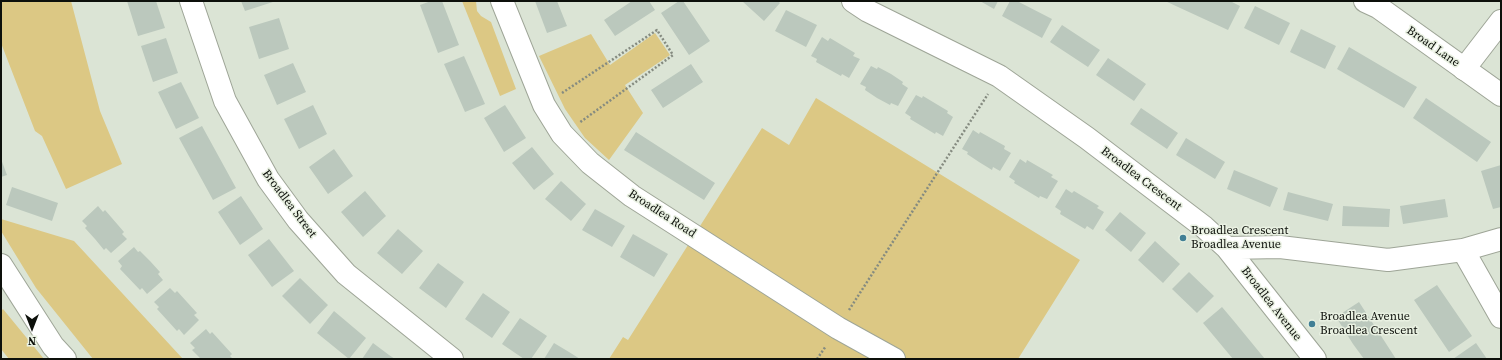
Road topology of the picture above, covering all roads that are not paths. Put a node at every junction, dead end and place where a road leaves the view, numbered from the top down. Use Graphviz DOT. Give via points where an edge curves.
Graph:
graph roads {
  1 [pos="191,1"];
  2 [pos="502,1"];
  3 [pos="853,1"];
  4 [pos="1365,1"];
  5 [pos="1501,21"];
  6 [pos="1464,69"];
  7 [pos="1501,95"];
  8 [pos="1501,239"];
  9 [pos="1227,248"];
  10 [pos="1463,250"];
  11 [pos="1,265"];
  12 [pos="1501,317"];
  13 [pos="65,359"];
  14 [pos="452,359"];
  15 [pos="894,359"];
  16 [pos="1315,359"];
  1 -- 14 [label="street, Broadlea Street" via="225,101 272,185 298,220 346,274"];
  2 -- 15 [label="street, Broadlea Road" via="544,105 562,134 590,163 632,196 838,328"];
  3 -- 9 [label="street, Broadlea Crescent" via="868,11 999,76 1087,138 1204,227"];
  4 -- 6 [label="street, Broad Lane"];
  5 -- 6 [label="street"];
  6 -- 7 [label="street, Broad Lane"];
  8 -- 10 [label="street"];
  9 -- 10 [label="street" via="1280,248 1388,260"];
  9 -- 16 [label="street, Broadlea Avenue"];
  10 -- 12 [label="street"];
  11 -- 13 [label="street" via="53,346"];
}
